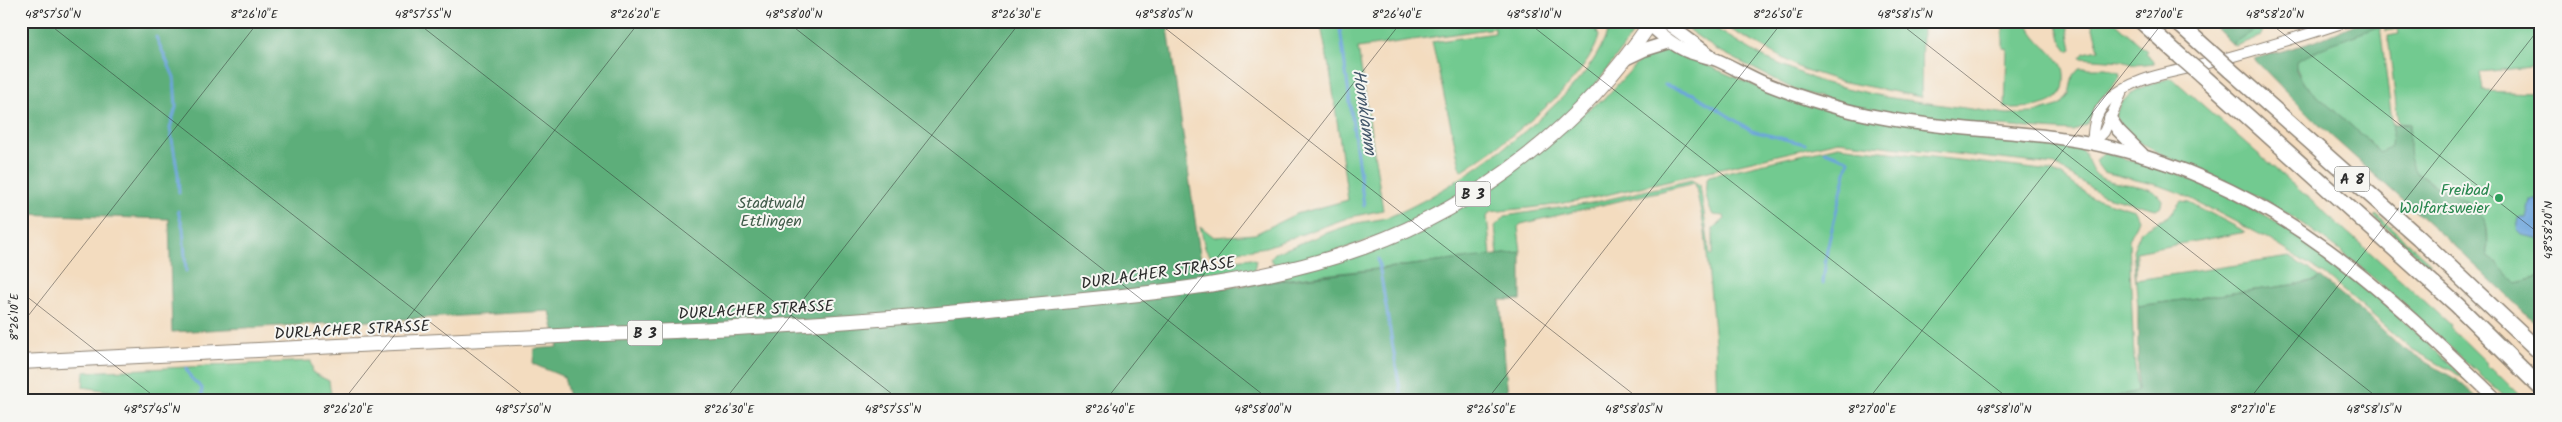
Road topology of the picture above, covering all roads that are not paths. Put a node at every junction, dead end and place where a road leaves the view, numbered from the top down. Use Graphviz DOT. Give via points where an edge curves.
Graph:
graph roads {
  1 [pos="1664,21"];
  2 [pos="2142,21"];
  3 [pos="2176,21"];
  4 [pos="2348,21"];
  5 [pos="1651,23"];
  6 [pos="1670,42"];
  7 [pos="1625,59"];
  8 [pos="1716,60"];
  9 [pos="2122,92"];
  10 [pos="2110,118"];
  11 [pos="2093,143"];
  12 [pos="2146,157"];
  13 [pos="2541,353"];
  14 [pos="21,362"];
  15 [pos="2541,388"];
  16 [pos="2498,401"];
  1 -- 8 [label="main road"];
  2 -- 15 [label="highway, A 8, bridge" via="2473,320"];
  3 -- 13 [label="highway, A 8, bridge" via="2439,256"];
  4 -- 9 [label="street" via="2204,65 2142,80"];
  5 -- 6 [label="main road"];
  5 -- 7 [label="main road, B 3"];
  6 -- 7 [label="main road"];
  6 -- 8 [label="main road"];
  7 -- 14 [label="main road, DURLACHER STRASSE / B 3" via="1566,123 1512,168 1445,210 1367,247 1302,267 1118,296 888,320"];
  8 -- 11 [label="main road" via="1804,98 1848,111 1900,121 2037,134"];
  9 -- 10 [label="street"];
  9 -- 11 [label="street" via="2111,97 2102,108 2092,130"];
  10 -- 11 [label="street" via="2104,132"];
  10 -- 12 [label="main road"];
  11 -- 12 [label="main road"];
  12 -- 16 [label="main road" via="2228,188 2317,240 2375,287"];
}
